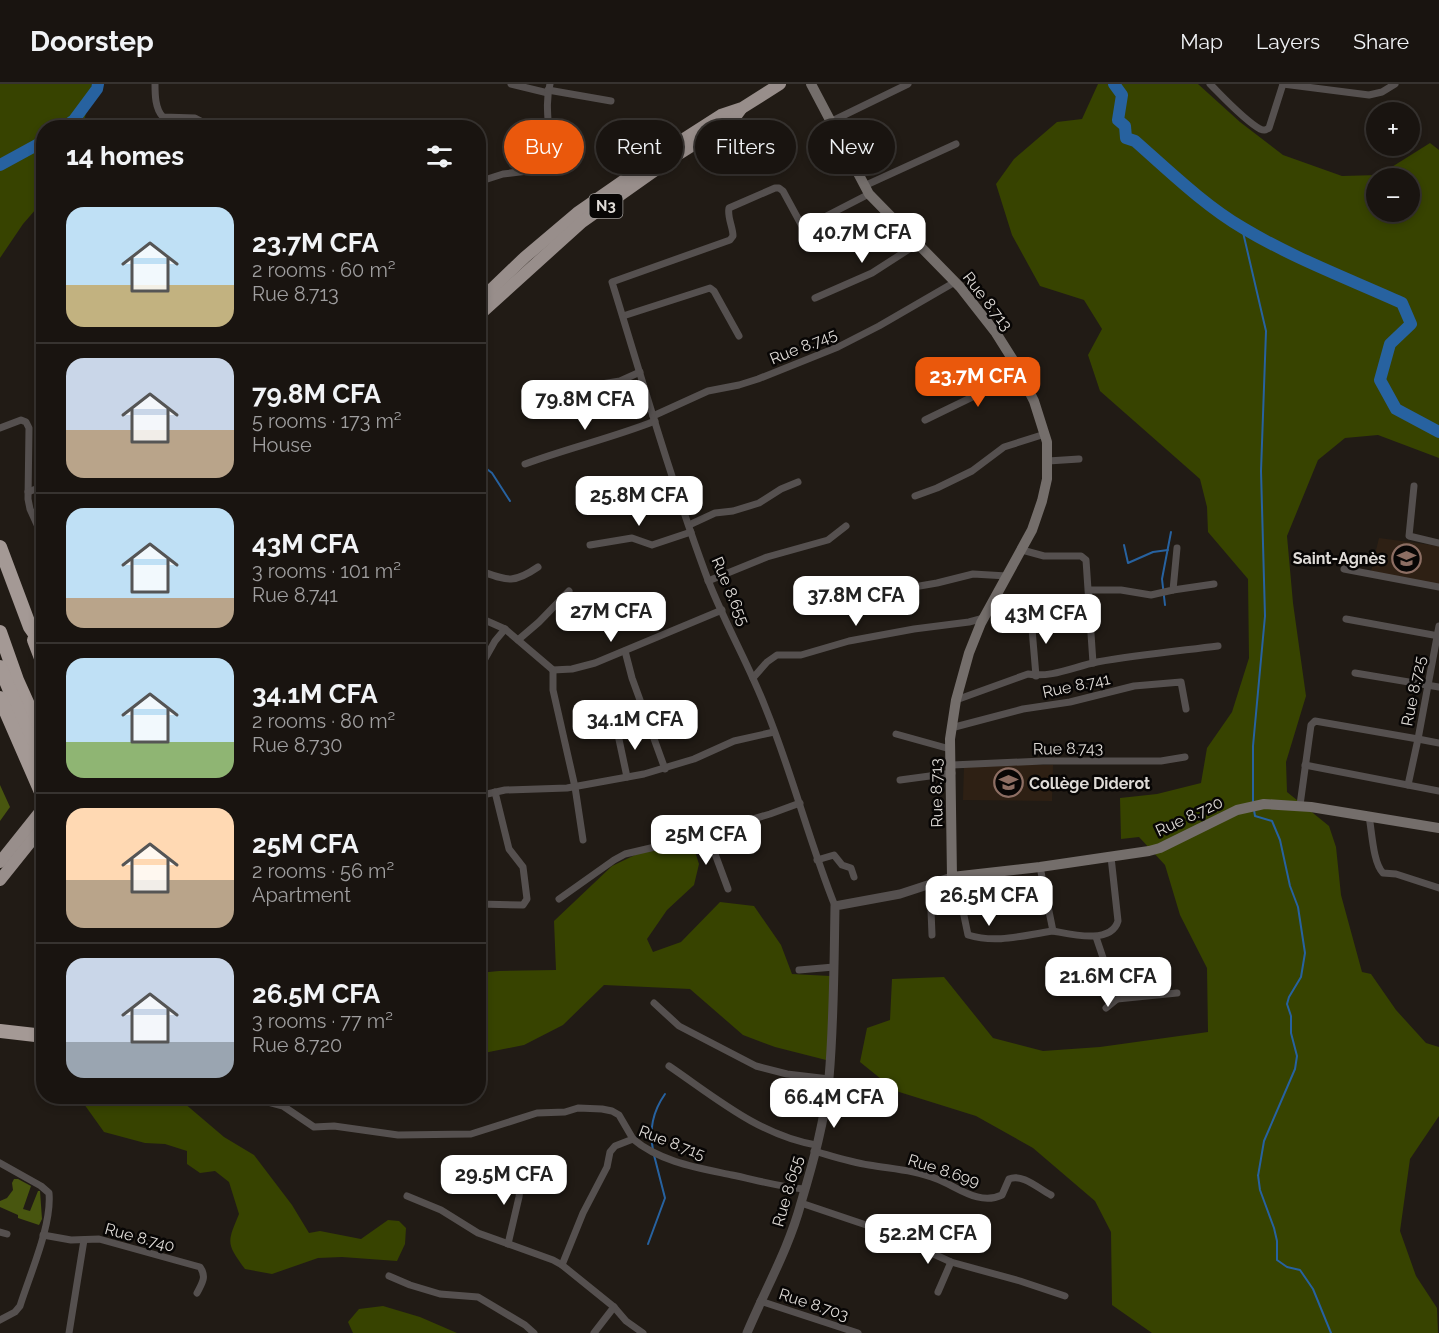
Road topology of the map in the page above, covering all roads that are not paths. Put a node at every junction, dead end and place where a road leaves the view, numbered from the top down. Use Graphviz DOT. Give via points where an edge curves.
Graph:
graph roads {
  1 [pos="155,84"];
  2 [pos="511,84"];
  3 [pos="780,84"];
  4 [pos="811,84"];
  5 [pos="908,84"];
  6 [pos="1210,84"];
  7 [pos="1283,84"];
  8 [pos="1395,84"];
  9 [pos="549,89"];
  10 [pos="611,101"];
  11 [pos="742,108"];
  12 [pos="199,120"];
  13 [pos="829,120"];
  14 [pos="834,120"];
  15 [pos="956,144"];
  16 [pos="858,174"];
  17 [pos="486,179"];
  18 [pos="867,190"];
  19 [pos="917,244"];
  20 [pos="955,282"];
  21 [pos="486,294"];
  22 [pos="815,298"];
  23 [pos="486,309"];
  24 [pos="623,316"];
  25 [pos="739,336"];
  26 [pos="640,372"];
  27 [pos="1020,374"];
  28 [pos="553,397"];
  29 [pos="654,418"];
  30 [pos="925,420"];
  31 [pos="0,428"];
  32 [pos="1045,434"];
  33 [pos="1079,459"];
  34 [pos="1048,461"];
  35 [pos="525,464"];
  36 [pos="798,482"];
  37 [pos="1414,486"];
  38 [pos="36,489"];
  39 [pos="28,492"];
  40 [pos="915,496"];
  41 [pos="36,522"];
  42 [pos="846,526"];
  43 [pos="690,528"];
  44 [pos="1439,543"];
  45 [pos="590,544"];
  46 [pos="0,547"];
  47 [pos="1177,548"];
  48 [pos="1022,550"];
  49 [pos="538,567"];
  50 [pos="1344,569"];
  51 [pos="486,573"];
  52 [pos="1007,576"];
  53 [pos="708,580"];
  54 [pos="1214,584"];
  55 [pos="1439,587"];
  56 [pos="1089,590"];
  57 [pos="1173,590"];
  58 [pos="569,591"];
  59 [pos="873,594"];
  60 [pos="722,610"];
  61 [pos="1031,617"];
  62 [pos="984,618"];
  63 [pos="1346,619"];
  64 [pos="486,621"];
  65 [pos="1439,626"];
  66 [pos="30,627"];
  67 [pos="505,629"];
  68 [pos="0,632"];
  69 [pos="1438,635"];
  70 [pos="36,636"];
  71 [pos="518,640"];
  72 [pos="36,644"];
  73 [pos="1218,646"];
  74 [pos="625,651"];
  75 [pos="486,657"];
  76 [pos="1093,663"];
  77 [pos="0,667"];
  78 [pos="553,670"];
  79 [pos="1356,673"];
  80 [pos="1036,676"];
  81 [pos="753,678"];
  82 [pos="1427,684"];
  83 [pos="1439,687"];
  84 [pos="0,698"];
  85 [pos="956,700"];
  86 [pos="0,707"];
  87 [pos="1186,709"];
  88 [pos="36,722"];
  89 [pos="11,725"];
  90 [pos="951,728"];
  91 [pos="617,730"];
  92 [pos="774,732"];
  93 [pos="896,734"];
  94 [pos="1418,739"];
  95 [pos="1439,743"];
  96 [pos="950,749"];
  97 [pos="1185,757"];
  98 [pos="36,761"];
  99 [pos="1305,765"];
  100 [pos="36,766"];
  101 [pos="665,769"];
  102 [pos="952,769"];
  103 [pos="627,777"];
  104 [pos="900,780"];
  105 [pos="1408,785"];
  106 [pos="575,787"];
  107 [pos="1439,791"];
  108 [pos="495,792"];
  109 [pos="486,794"];
  110 [pos="800,803"];
  111 [pos="1300,805"];
  112 [pos="1369,816"];
  113 [pos="36,817"];
  114 [pos="1439,828"];
  115 [pos="36,835"];
  116 [pos="708,835"];
  117 [pos="582,840"];
  118 [pos="1112,857"];
  119 [pos="817,860"];
  120 [pos="0,862"];
  121 [pos="1040,867"];
  122 [pos="854,877"];
  123 [pos="954,877"];
  124 [pos="0,880"];
  125 [pos="930,885"];
  126 [pos="1439,888"];
  127 [pos="728,889"];
  128 [pos="559,899"];
  129 [pos="486,904"];
  130 [pos="835,906"];
  131 [pos="1053,931"];
  132 [pos="932,935"];
  133 [pos="1096,937"];
  134 [pos="834,967"];
  135 [pos="799,970"];
  136 [pos="1177,993"];
  137 [pos="1117,999"];
  138 [pos="654,1003"];
  139 [pos="1106,1008"];
  140 [pos="0,1031"];
  141 [pos="36,1035"];
  142 [pos="669,1066"];
  143 [pos="829,1079"];
  144 [pos="275,1104"];
  145 [pos="633,1139"];
  146 [pos="815,1148"];
  147 [pos="0,1163"];
  148 [pos="522,1172"];
  149 [pos="804,1189"];
  150 [pos="407,1196"];
  151 [pos="1051,1196"];
  152 [pos="801,1203"];
  153 [pos="43,1235"];
  154 [pos="84,1240"];
  155 [pos="508,1244"];
  156 [pos="951,1262"];
  157 [pos="562,1265"];
  158 [pos="389,1276"];
  159 [pos="938,1292"];
  160 [pos="197,1293"];
  161 [pos="1065,1296"];
  162 [pos="760,1301"];
  163 [pos="614,1307"];
  164 [pos="0,1320"];
  165 [pos="69,1333"];
  166 [pos="534,1333"];
  167 [pos="594,1333"];
  168 [pos="643,1333"];
  169 [pos="747,1333"];
  170 [pos="858,1333"];
  1 -- 12 [label="street" via="157,106 163,117"];
  2 -- 9 [label="street"];
  3 -- 11 [label="highway, N3"];
  4 -- 13 [label="main road, Rue 8.713"];
  5 -- 14 [label="street"];
  6 -- 7 [label="street" via="1249,121 1266,130"];
  7 -- 8 [label="street" via="1368,95"];
  9 -- 10 [label="street"];
  9 -- 17 [label="street" via="548,162 536,170"];
  11 -- 21 [label="highway, N3" via="692,134 577,213"];
  11 -- 23 [label="highway, N3" via="733,120 582,222"];
  15 -- 18 [label="street"];
  16 -- 18 [label="main road, Rue 8.713"];
  18 -- 19 [label="main road, Rue 8.713"];
  18 -- 24 [label="street, Rue 8.655" via="805,227 779,188 729,208 733,231 730,240 612,282"];
  19 -- 20 [label="main road, Rue 8.713"];
  19 -- 22 [label="street" via="872,273"];
  20 -- 27 [label="main road, Rue 8.713" via="996,333"];
  20 -- 29 [label="street, Rue 8.745" via="838,347 758,379 708,391"];
  24 -- 25 [label="street" via="710,288"];
  24 -- 26 [label="street, Rue 8.655"];
  26 -- 28 [label="street" via="620,381"];
  26 -- 29 [label="street, Rue 8.655"];
  27 -- 30 [label="street"];
  27 -- 32 [label="main road, Rue 8.713"];
  29 -- 35 [label="street, Rue 8.745" via="625,433"];
  29 -- 43 [label="street, Rue 8.655"];
  31 -- 39 [label="street" via="21,420 29,428"];
  32 -- 34 [label="main road, Rue 8.713"];
  32 -- 40 [label="street" via="1004,447 972,471"];
  33 -- 34 [label="street"];
  34 -- 48 [label="main road, Rue 8.713" via="1042,501"];
  36 -- 43 [label="street" via="759,503 715,513"];
  37 -- 44 [label="street" via="1409,536"];
  38 -- 39 [label="street"];
  39 -- 41 [label="street"];
  42 -- 53 [label="street" via="828,540 767,557"];
  43 -- 45 [label="street" via="652,545 632,538"];
  43 -- 53 [label="street, Rue 8.655"];
  46 -- 66 [label="highway"];
  47 -- 57 [label="street"];
  48 -- 52 [label="main road, Rue 8.713"];
  48 -- 56 [label="street" via="1044,556 1084,557"];
  49 -- 51 [label="street" via="513,580"];
  50 -- 55 [label="street"];
  52 -- 59 [label="street" via="973,574"];
  52 -- 62 [label="main road, Rue 8.713"];
  53 -- 60 [label="street, Rue 8.655"];
  54 -- 57 [label="street"];
  56 -- 57 [label="street" via="1151,595"];
  56 -- 76 [label="street"];
  58 -- 71 [label="street"];
  60 -- 74 [label="street"];
  60 -- 81 [label="street, Rue 8.655"];
  61 -- 80 [label="street"];
  62 -- 81 [label="street" via="860,639 801,655 777,655"];
  62 -- 85 [label="main road, Rue 8.713"];
  63 -- 69 [label="street"];
  64 -- 67 [label="street"];
  65 -- 69 [label="street, Rue 8.725"];
  66 -- 70 [label="highway"];
  66 -- 72 [label="highway"];
  67 -- 71 [label="street"];
  67 -- 75 [label="street"];
  68 -- 88 [label="highway"];
  69 -- 82 [label="street, Rue 8.725"];
  71 -- 78 [label="street"];
  73 -- 76 [label="street"];
  74 -- 78 [label="street" via="595,663"];
  74 -- 101 [label="street"];
  76 -- 80 [label="street"];
  77 -- 98 [label="highway"];
  78 -- 106 [label="street"];
  79 -- 82 [label="street"];
  80 -- 85 [label="street" via="1022,676"];
  81 -- 92 [label="street, Rue 8.655"];
  82 -- 83 [label="street"];
  82 -- 94 [label="street, Rue 8.725"];
  84 -- 89 [label="highway"];
  85 -- 90 [label="main road, Rue 8.713"];
  86 -- 89 [label="highway"];
  87 -- 90 [label="street, Rue 8.741" via="1180,682 1134,686"];
  89 -- 100 [label="highway"];
  90 -- 96 [label="main road, Rue 8.713"];
  91 -- 103 [label="street"];
  92 -- 101 [label="street" via="726,744"];
  92 -- 110 [label="street, Rue 8.655"];
  93 -- 96 [label="street"];
  94 -- 95 [label="street, Rue 8.725"];
  94 -- 99 [label="street" via="1315,721 1311,725"];
  94 -- 105 [label="street"];
  96 -- 102 [label="main road, Rue 8.713"];
  97 -- 102 [label="street, Rue 8.743" via="1161,761 1043,761"];
  99 -- 105 [label="street"];
  99 -- 111 [label="street"];
  101 -- 103 [label="street"];
  102 -- 104 [label="street, Rue 8.743"];
  102 -- 123 [label="main road, Rue 8.713"];
  103 -- 106 [label="street"];
  105 -- 107 [label="street"];
  106 -- 108 [label="street"];
  106 -- 117 [label="street"];
  108 -- 109 [label="street"];
  108 -- 129 [label="street" via="509,849 523,867 527,899 523,905"];
  110 -- 116 [label="street"];
  110 -- 119 [label="street, Rue 8.655"];
  111 -- 112 [label="main road, Rue 8.720"];
  111 -- 118 [label="main road, Rue 8.720" via="1253,805 1160,848"];
  112 -- 114 [label="main road, Rue 8.720"];
  112 -- 126 [label="street" via="1378,868 1383,873"];
  113 -- 120 [label="highway"];
  115 -- 124 [label="highway"];
  116 -- 127 [label="street"];
  116 -- 128 [label="street" via="625,854"];
  118 -- 121 [label="main road, Rue 8.720"];
  118 -- 133 [label="street" via="1118,921 1113,929"];
  119 -- 122 [label="street" via="834,855 842,865 851,868"];
  119 -- 130 [label="street, Rue 8.655"];
  121 -- 123 [label="main road, Rue 8.720"];
  121 -- 131 [label="street"];
  123 -- 125 [label="street"];
  123 -- 131 [label="street" via="968,934 1003,940"];
  125 -- 130 [label="street"];
  125 -- 132 [label="street"];
  130 -- 134 [label="street, Rue 8.655"];
  131 -- 133 [label="street"];
  133 -- 137 [label="street"];
  134 -- 135 [label="street"];
  134 -- 143 [label="street, Rue 8.655"];
  136 -- 137 [label="street"];
  137 -- 139 [label="street"];
  138 -- 143 [label="street" via="680,1026 756,1066"];
  140 -- 141 [label="highway"];
  142 -- 146 [label="street" via="756,1126"];
  143 -- 146 [label="street, Rue 8.655"];
  144 -- 145 [label="street" via="314,1127 398,1135 471,1134 537,1113 602,1109 619,1115"];
  145 -- 149 [label="street, Rue 8.715" via="686,1165"];
  145 -- 157 [label="street, Rue 8.715" via="610,1152 607,1167"];
  146 -- 149 [label="street, Rue 8.655"];
  146 -- 151 [label="street, Rue 8.699" via="869,1165 915,1172 970,1196 998,1197 1014,1176"];
  147 -- 153 [label="street" via="49,1193"];
  148 -- 155 [label="street"];
  149 -- 152 [label="street, Rue 8.655"];
  150 -- 155 [label="street"];
  152 -- 156 [label="street" via="881,1230"];
  152 -- 162 [label="street, Rue 8.655"];
  153 -- 154 [label="street, Rue 8.740"];
  153 -- 164 [label="street" via="20,1306"];
  154 -- 160 [label="street, Rue 8.740" via="99,1239 200,1267 204,1279"];
  154 -- 165 [label="street"];
  155 -- 157 [label="street"];
  156 -- 159 [label="street"];
  156 -- 161 [label="street"];
  157 -- 163 [label="street"];
  158 -- 166 [label="street" via="440,1294 478,1297"];
  162 -- 169 [label="street, Rue 8.655"];
  162 -- 170 [label="street, Rue 8.703"];
  163 -- 167 [label="street"];
  163 -- 168 [label="street"];
}
